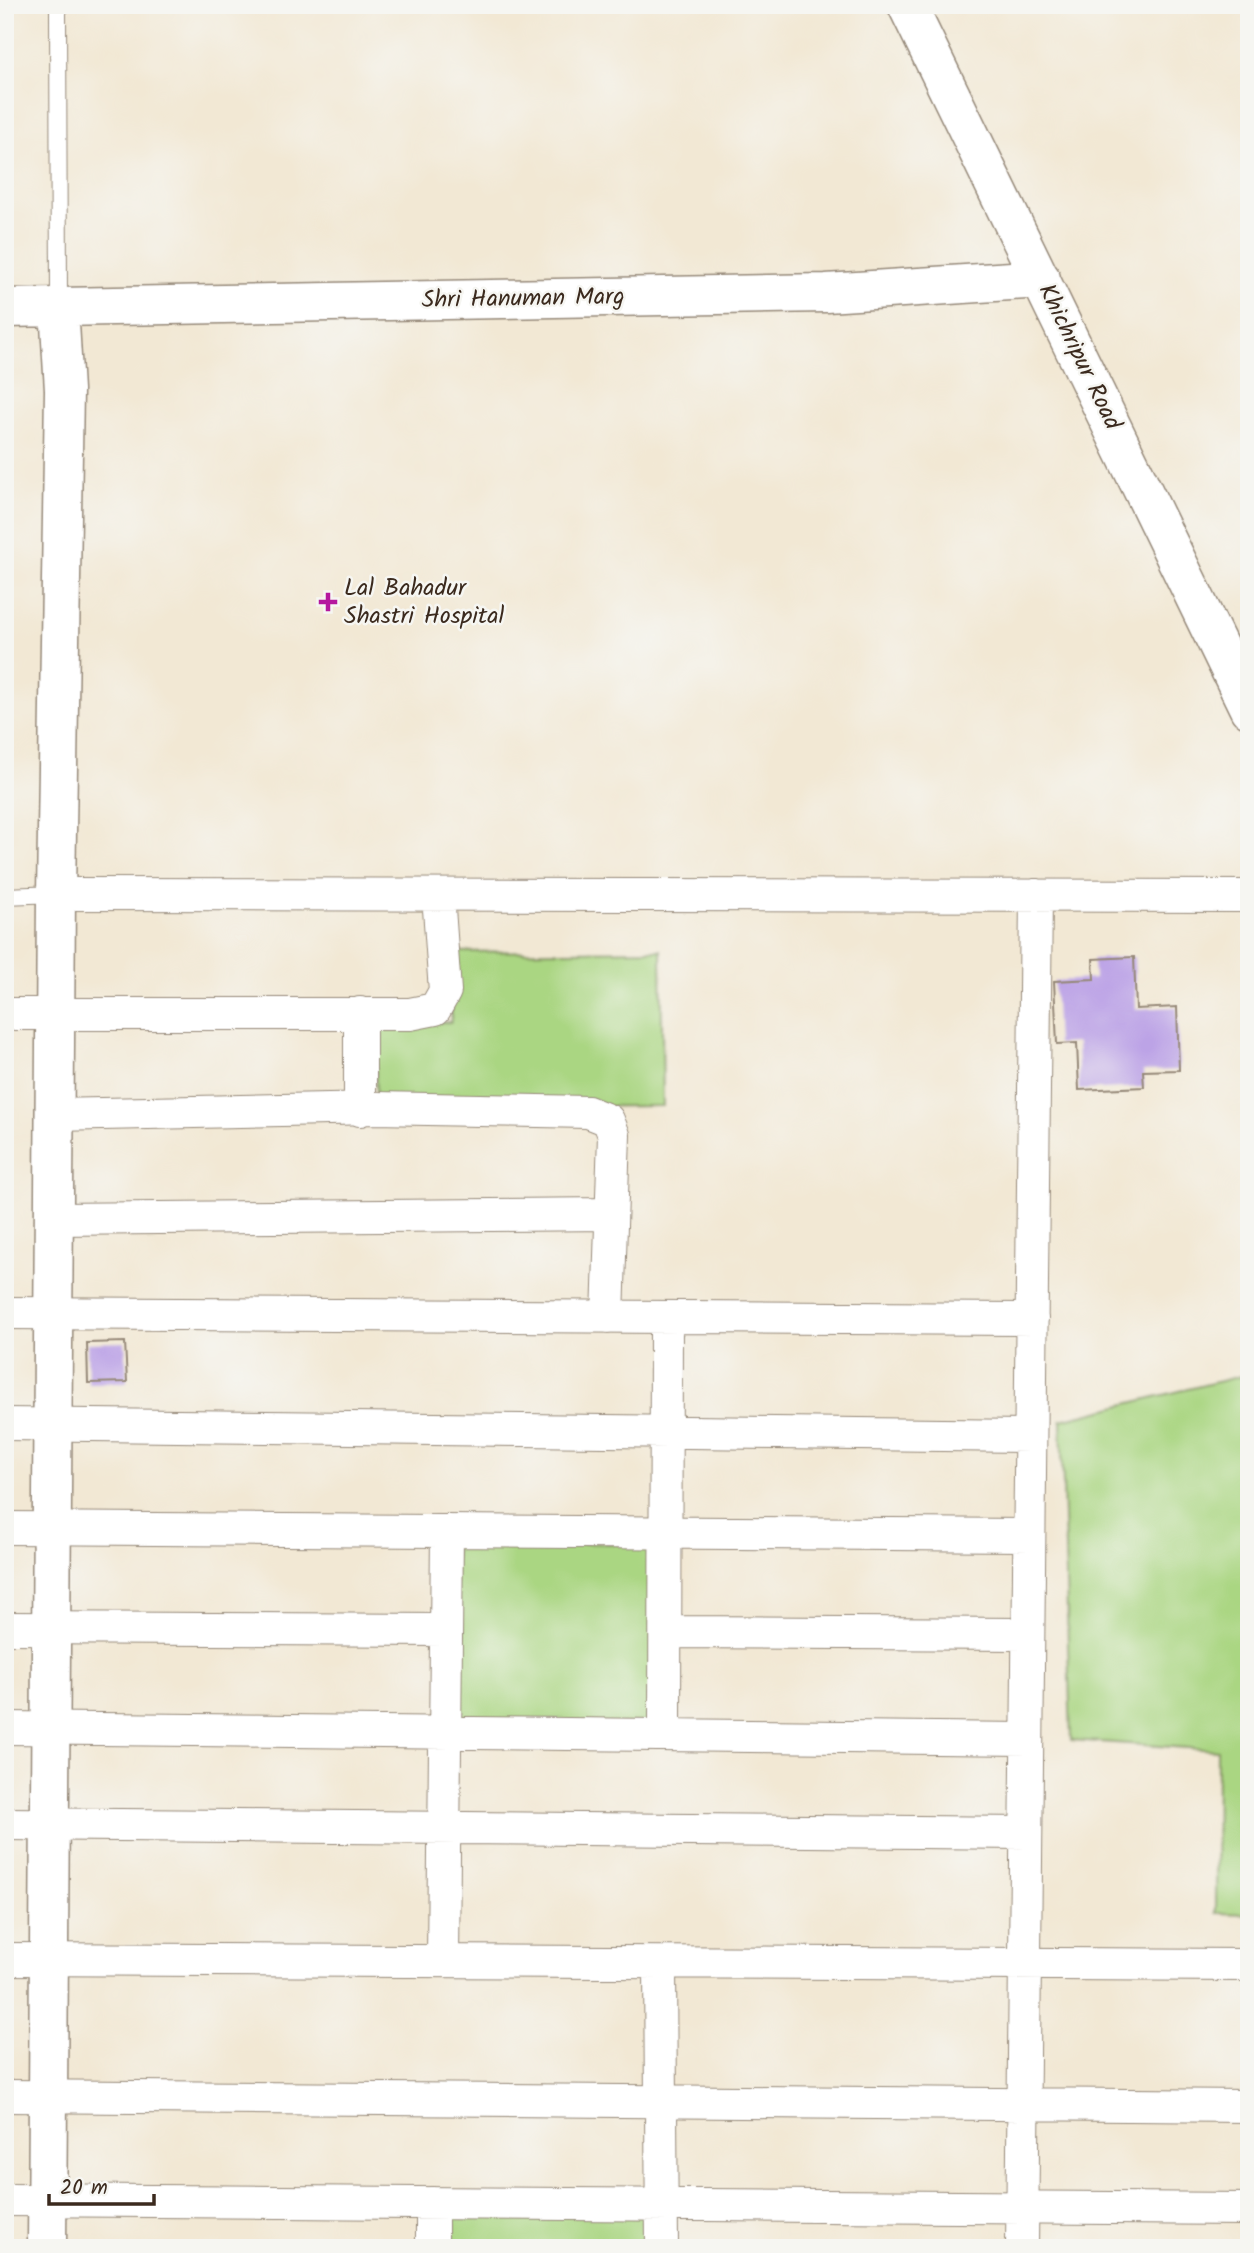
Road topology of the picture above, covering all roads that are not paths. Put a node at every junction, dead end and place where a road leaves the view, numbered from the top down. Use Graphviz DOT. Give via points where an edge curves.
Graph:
graph roads {
  1 [pos="58,5"];
  2 [pos="907,5"];
  3 [pos="1041,279"];
  4 [pos="59,307"];
  5 [pos="5,308"];
  6 [pos="1249,709"];
  7 [pos="56,894"];
  8 [pos="438,895"];
  9 [pos="1036,895"];
  10 [pos="1249,895"];
  11 [pos="5,896"];
  12 [pos="360,1013"];
  13 [pos="5,1014"];
  14 [pos="55,1014"];
  15 [pos="360,1110"];
  16 [pos="55,1115"];
  17 [pos="611,1214"];
  18 [pos="54,1219"];
  19 [pos="5,1313"];
  20 [pos="54,1314"];
  21 [pos="608,1317"];
  22 [pos="666,1317"];
  23 [pos="1032,1319"];
  24 [pos="5,1424"];
  25 [pos="53,1425"];
  26 [pos="666,1432"];
  27 [pos="1030,1436"];
  28 [pos="5,1528"];
  29 [pos="52,1528"];
  30 [pos="447,1531"];
  31 [pos="666,1532"];
  32 [pos="1029,1535"];
  33 [pos="5,1628"];
  34 [pos="51,1629"];
  35 [pos="446,1630"];
  36 [pos="666,1632"];
  37 [pos="1028,1634"];
  38 [pos="5,1728"];
  39 [pos="51,1728"];
  40 [pos="445,1732"];
  41 [pos="666,1735"];
  42 [pos="1027,1739"];
  43 [pos="5,1824"];
  44 [pos="50,1824"];
  45 [pos="444,1828"];
  46 [pos="1026,1833"];
  47 [pos="5,1959"];
  48 [pos="49,1959"];
  49 [pos="443,1962"];
  50 [pos="660,1963"];
  51 [pos="1025,1964"];
  52 [pos="1249,1965"];
  53 [pos="5,2096"];
  54 [pos="48,2097"];
  55 [pos="661,2102"];
  56 [pos="1023,2104"];
  57 [pos="1249,2106"];
  58 [pos="5,2200"];
  59 [pos="47,2201"];
  60 [pos="432,2203"];
  61 [pos="662,2205"];
  62 [pos="1022,2208"];
  63 [pos="1249,2209"];
  64 [pos="47,2248"];
  65 [pos="432,2248"];
  66 [pos="662,2248"];
  67 [pos="1022,2248"];
  1 -- 4 [label="lane"];
  2 -- 3 [label="street, Khichripur Road"];
  3 -- 4 [label="street, Shri Hanuman Marg" via="826,293"];
  3 -- 6 [label="street, Khichripur Road"];
  4 -- 5 [label="street, Shri Hanuman Marg"];
  4 -- 7 [label="street" via="64,390"];
  7 -- 8 [label="street"];
  7 -- 11 [label="lane"];
  7 -- 14 [label="street"];
  8 -- 9 [label="street"];
  8 -- 12 [label="street" via="445,991 435,1009 410,1014"];
  9 -- 10 [label="street"];
  9 -- 23 [label="street"];
  12 -- 14 [label="street"];
  12 -- 15 [label="street"];
  13 -- 14 [label="street"];
  14 -- 16 [label="street"];
  15 -- 16 [label="street"];
  15 -- 17 [label="street" via="588,1112 608,1120 614,1135"];
  16 -- 18 [label="street"];
  17 -- 18 [label="street"];
  17 -- 21 [label="street"];
  18 -- 20 [label="street"];
  19 -- 20 [label="street"];
  20 -- 21 [label="street"];
  20 -- 25 [label="street"];
  21 -- 22 [label="street"];
  22 -- 23 [label="street"];
  22 -- 26 [label="street"];
  23 -- 27 [label="street"];
  24 -- 25 [label="street"];
  25 -- 26 [label="street"];
  25 -- 29 [label="street"];
  26 -- 27 [label="street"];
  26 -- 31 [label="street"];
  27 -- 32 [label="street"];
  28 -- 29 [label="street"];
  29 -- 30 [label="street"];
  29 -- 34 [label="street"];
  30 -- 31 [label="street"];
  30 -- 35 [label="street"];
  31 -- 32 [label="street"];
  31 -- 36 [label="street"];
  32 -- 37 [label="street"];
  33 -- 34 [label="street"];
  34 -- 35 [label="street"];
  34 -- 39 [label="street"];
  35 -- 40 [label="street"];
  36 -- 37 [label="street"];
  36 -- 41 [label="street"];
  37 -- 42 [label="street"];
  38 -- 39 [label="street"];
  39 -- 40 [label="street"];
  39 -- 44 [label="street"];
  40 -- 41 [label="street"];
  40 -- 45 [label="street"];
  41 -- 42 [label="street"];
  42 -- 46 [label="street"];
  43 -- 44 [label="street"];
  44 -- 45 [label="street"];
  44 -- 48 [label="street"];
  45 -- 46 [label="street"];
  45 -- 49 [label="street"];
  46 -- 51 [label="street"];
  47 -- 48 [label="street"];
  48 -- 49 [label="street"];
  48 -- 54 [label="street"];
  49 -- 50 [label="street"];
  50 -- 51 [label="street"];
  50 -- 55 [label="street"];
  51 -- 52 [label="street"];
  51 -- 56 [label="street"];
  53 -- 54 [label="street"];
  54 -- 55 [label="street"];
  54 -- 59 [label="street"];
  55 -- 56 [label="street"];
  55 -- 61 [label="street"];
  56 -- 57 [label="street"];
  56 -- 62 [label="street"];
  58 -- 59 [label="street"];
  59 -- 60 [label="street"];
  59 -- 64 [label="street"];
  60 -- 61 [label="street"];
  60 -- 65 [label="street"];
  61 -- 62 [label="street"];
  61 -- 66 [label="street"];
  62 -- 63 [label="street"];
  62 -- 67 [label="street"];
}
